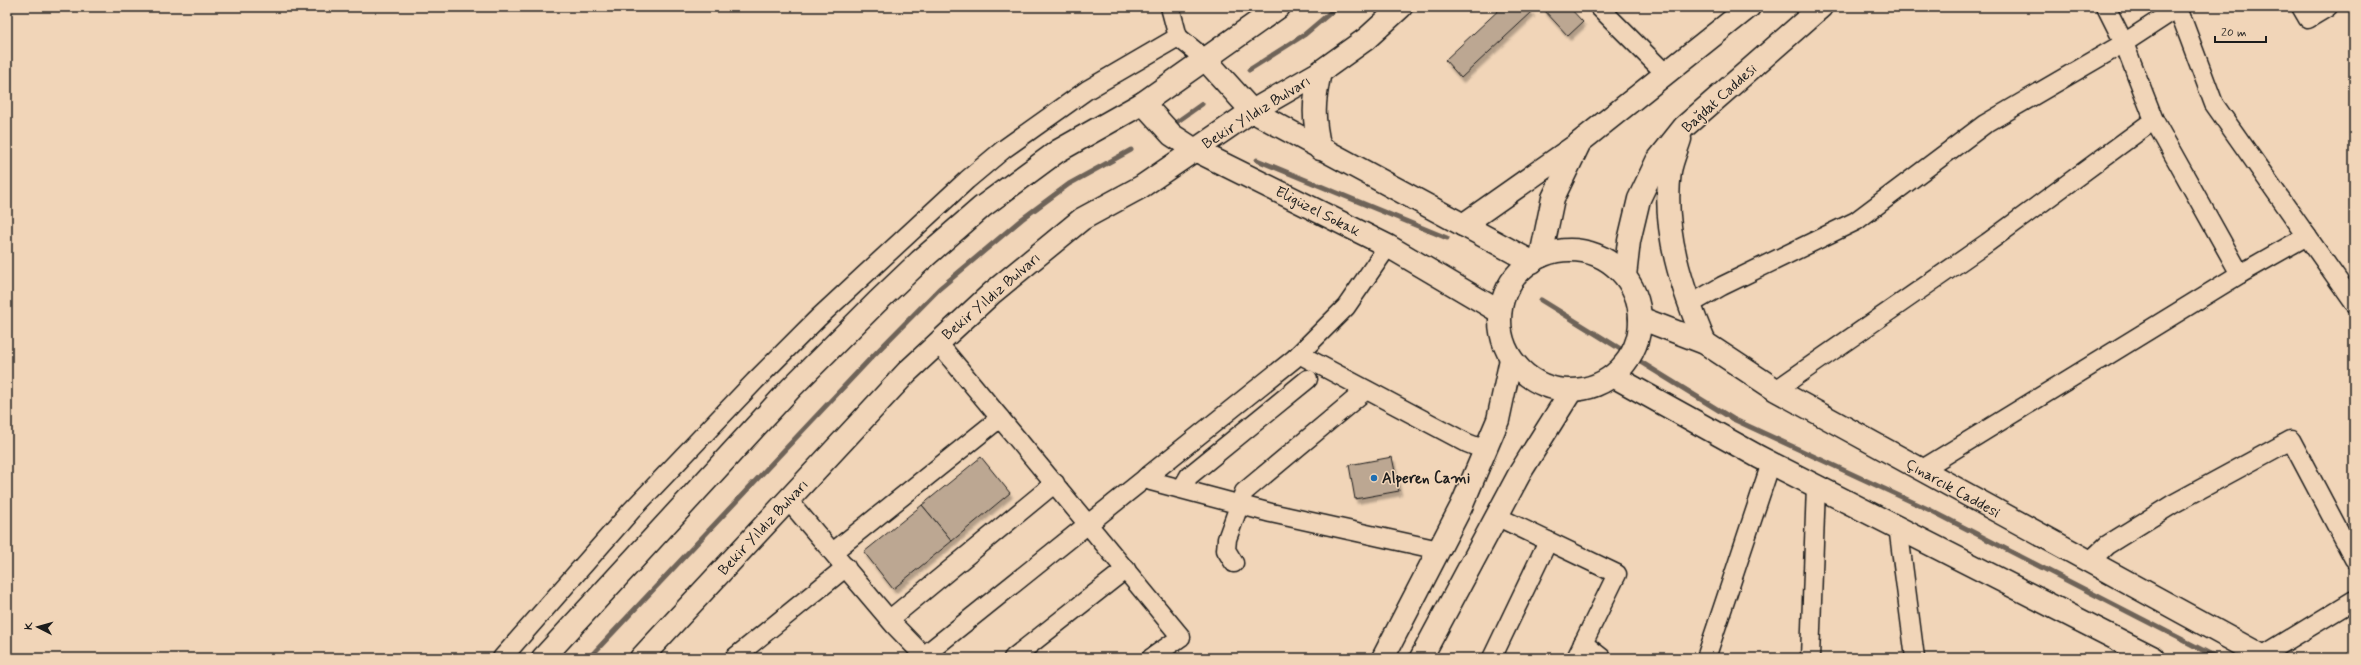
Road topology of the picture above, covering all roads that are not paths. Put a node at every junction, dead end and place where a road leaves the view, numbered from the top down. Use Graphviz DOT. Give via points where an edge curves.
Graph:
graph roads {
  1 [pos="1170,7"];
  2 [pos="1279,7"];
  3 [pos="1401,7"];
  4 [pos="1599,7"];
  5 [pos="1749,7"];
  6 [pos="1821,7"];
  7 [pos="2106,7"];
  8 [pos="2301,7"];
  9 [pos="2328,7"];
  10 [pos="2178,8"];
  11 [pos="1178,37"];
  12 [pos="2124,44"];
  13 [pos="1205,59"];
  14 [pos="1320,72"];
  15 [pos="1665,73"];
  16 [pos="1143,102"];
  17 [pos="1252,111"];
  18 [pos="2154,120"];
  19 [pos="1684,127"];
  20 [pos="1580,142"];
  21 [pos="1320,149"];
  22 [pos="1195,150"];
  23 [pos="1463,225"];
  24 [pos="2307,236"];
  25 [pos="1388,246"];
  26 [pos="1537,259"];
  27 [pos="2240,274"];
  28 [pos="1625,276"];
  29 [pos="2354,303"];
  30 [pos="1689,305"];
  31 [pos="1500,312"];
  32 [pos="1640,318"];
  33 [pos="938,343"];
  34 [pos="1705,343"];
  35 [pos="1299,354"];
  36 [pos="1511,359"];
  37 [pos="1613,376"];
  38 [pos="1308,379"];
  39 [pos="1366,390"];
  40 [pos="1776,390"];
  41 [pos="1571,391"];
  42 [pos="1000,418"];
  43 [pos="1485,450"];
  44 [pos="1771,463"];
  45 [pos="1921,470"];
  46 [pos="1146,477"];
  47 [pos="1055,483"];
  48 [pos="1816,485"];
  49 [pos="1182,488"];
  50 [pos="788,500"];
  51 [pos="1239,504"];
  52 [pos="1496,516"];
  53 [pos="1088,523"];
  54 [pos="1898,526"];
  55 [pos="1548,541"];
  56 [pos="1439,550"];
  57 [pos="833,552"];
  58 [pos="2354,559"];
  59 [pos="2089,562"];
  60 [pos="1234,563"];
  61 [pos="846,567"];
  62 [pos="1126,569"];
  63 [pos="2354,600"];
  64 [pos="890,619"];
  65 [pos="1580,651"];
  66 [pos="924,657"];
  67 [pos="2264,657"];
  68 [pos="502,658"];
  69 [pos="543,658"];
  70 [pos="641,658"];
  71 [pos="734,658"];
  72 [pos="1013,658"];
  73 [pos="1151,658"];
  74 [pos="1382,658"];
  75 [pos="1421,658"];
  76 [pos="1492,658"];
  77 [pos="1602,658"];
  78 [pos="1706,658"];
  79 [pos="1810,658"];
  80 [pos="1915,658"];
  81 [pos="2154,658"];
  1 -- 11 [label="street"];
  2 -- 13 [label="main road"];
  3 -- 14 [label="main road, Bekir Yıldız Bulvarı" via="1366,39"];
  4 -- 15 [label="street"];
  5 -- 15 [label="main road"];
  6 -- 19 [label="main road, Bağdat Caddesi"];
  7 -- 12 [label="street"];
  8 -- 9 [label="street" via="2308,18"];
  10 -- 12 [label="street"];
  10 -- 24 [label="street" via="2214,104"];
  11 -- 13 [label="street"];
  11 -- 68 [label="street" via="1068,103 1004,149 967,180 818,318 755,381 631,511"];
  12 -- 18 [label="street"];
  12 -- 30 [label="street" via="1985,124 1856,221 1722,286"];
  13 -- 16 [label="main road"];
  13 -- 17 [label="main road"];
  14 -- 17 [label="main road, Bekir Yıldız Bulvarı"];
  14 -- 21 [label="main road" via="1314,98 1314,121"];
  15 -- 20 [label="main road"];
  16 -- 22 [label="main road, Eligüzel Sokak" via="1172,134"];
  16 -- 69 [label="main road" via="1046,160 982,207 920,261 792,387"];
  17 -- 21 [label="main road"];
  17 -- 22 [label="main road, Bekir Yıldız Bulvarı"];
  18 -- 27 [label="street"];
  18 -- 40 [label="street" via="1987,243"];
  19 -- 28 [label="main road, Bağdat Caddesi" via="1657,161 1639,199 1629,241"];
  19 -- 30 [label="main road" via="1670,171 1670,214 1676,264"];
  20 -- 23 [label="main road"];
  20 -- 26 [label="main road" via="1553,198"];
  21 -- 23 [label="main road"];
  22 -- 25 [label="main road, Eligüzel Sokak"];
  22 -- 33 [label="main road, Bekir Yıldız Bulvarı" via="1141,188 1082,219"];
  23 -- 26 [label="main road"];
  24 -- 27 [label="street"];
  24 -- 29 [label="street"];
  25 -- 31 [label="main road, Eligüzel Sokak"];
  25 -- 35 [label="street" via="1346,307"];
  26 -- 28 [label="main road" via="1564,250 1589,252 1609,261"];
  26 -- 31 [label="main road" via="1521,269 1507,289"];
  27 -- 45 [label="street"];
  28 -- 32 [label="main road" via="1636,296"];
  30 -- 34 [label="main road"];
  31 -- 36 [label="main road" via="1502,337"];
  32 -- 34 [label="main road, Çınarcık Caddesi"];
  32 -- 37 [label="main road" via="1638,340 1628,360"];
  33 -- 42 [label="street"];
  33 -- 50 [label="main road, Bekir Yıldız Bulvarı" via="907,372"];
  34 -- 40 [label="main road, Çınarcık Caddesi"];
  35 -- 39 [label="street"];
  35 -- 46 [label="street"];
  36 -- 41 [label="main road" via="1528,377 1549,388"];
  36 -- 43 [label="main road" via="1498,420"];
  37 -- 41 [label="main road" via="1593,387"];
  37 -- 44 [label="main road"];
  38 -- 49 [label="street" via="1189,476"];
  39 -- 43 [label="street" via="1467,444"];
  39 -- 51 [label="street" via="1244,492"];
  40 -- 45 [label="main road, Çınarcık Caddesi"];
  41 -- 52 [label="main road"];
  42 -- 47 [label="street"];
  42 -- 57 [label="street"];
  43 -- 56 [label="main road" via="1461,507"];
  44 -- 48 [label="main road"];
  44 -- 78 [label="street"];
  45 -- 59 [label="main road, Çınarcık Caddesi"];
  46 -- 49 [label="street" via="1151,481"];
  46 -- 53 [label="street"];
  47 -- 53 [label="street"];
  47 -- 64 [label="street"];
  48 -- 54 [label="main road"];
  48 -- 79 [label="street"];
  49 -- 51 [label="street"];
  50 -- 57 [label="street"];
  50 -- 70 [label="main road, Bekir Yıldız Bulvarı"];
  51 -- 56 [label="street"];
  51 -- 60 [label="street" via="1226,544 1226,550"];
  52 -- 55 [label="street"];
  52 -- 75 [label="main road"];
  53 -- 62 [label="street"];
  53 -- 66 [label="street"];
  54 -- 80 [label="street"];
  54 -- 81 [label="main road"];
  55 -- 65 [label="street" via="1617,574"];
  55 -- 76 [label="street"];
  56 -- 74 [label="main road"];
  57 -- 61 [label="street"];
  58 -- 59 [label="street" via="2291,440 2173,504 2107,546"];
  59 -- 67 [label="main road, Çınarcık Caddesi"];
  61 -- 64 [label="street"];
  61 -- 71 [label="street"];
  62 -- 72 [label="street"];
  62 -- 73 [label="street" via="1181,637"];
  63 -- 67 [label="street"];
  64 -- 66 [label="street"];
  65 -- 77 [label="street"];
}
